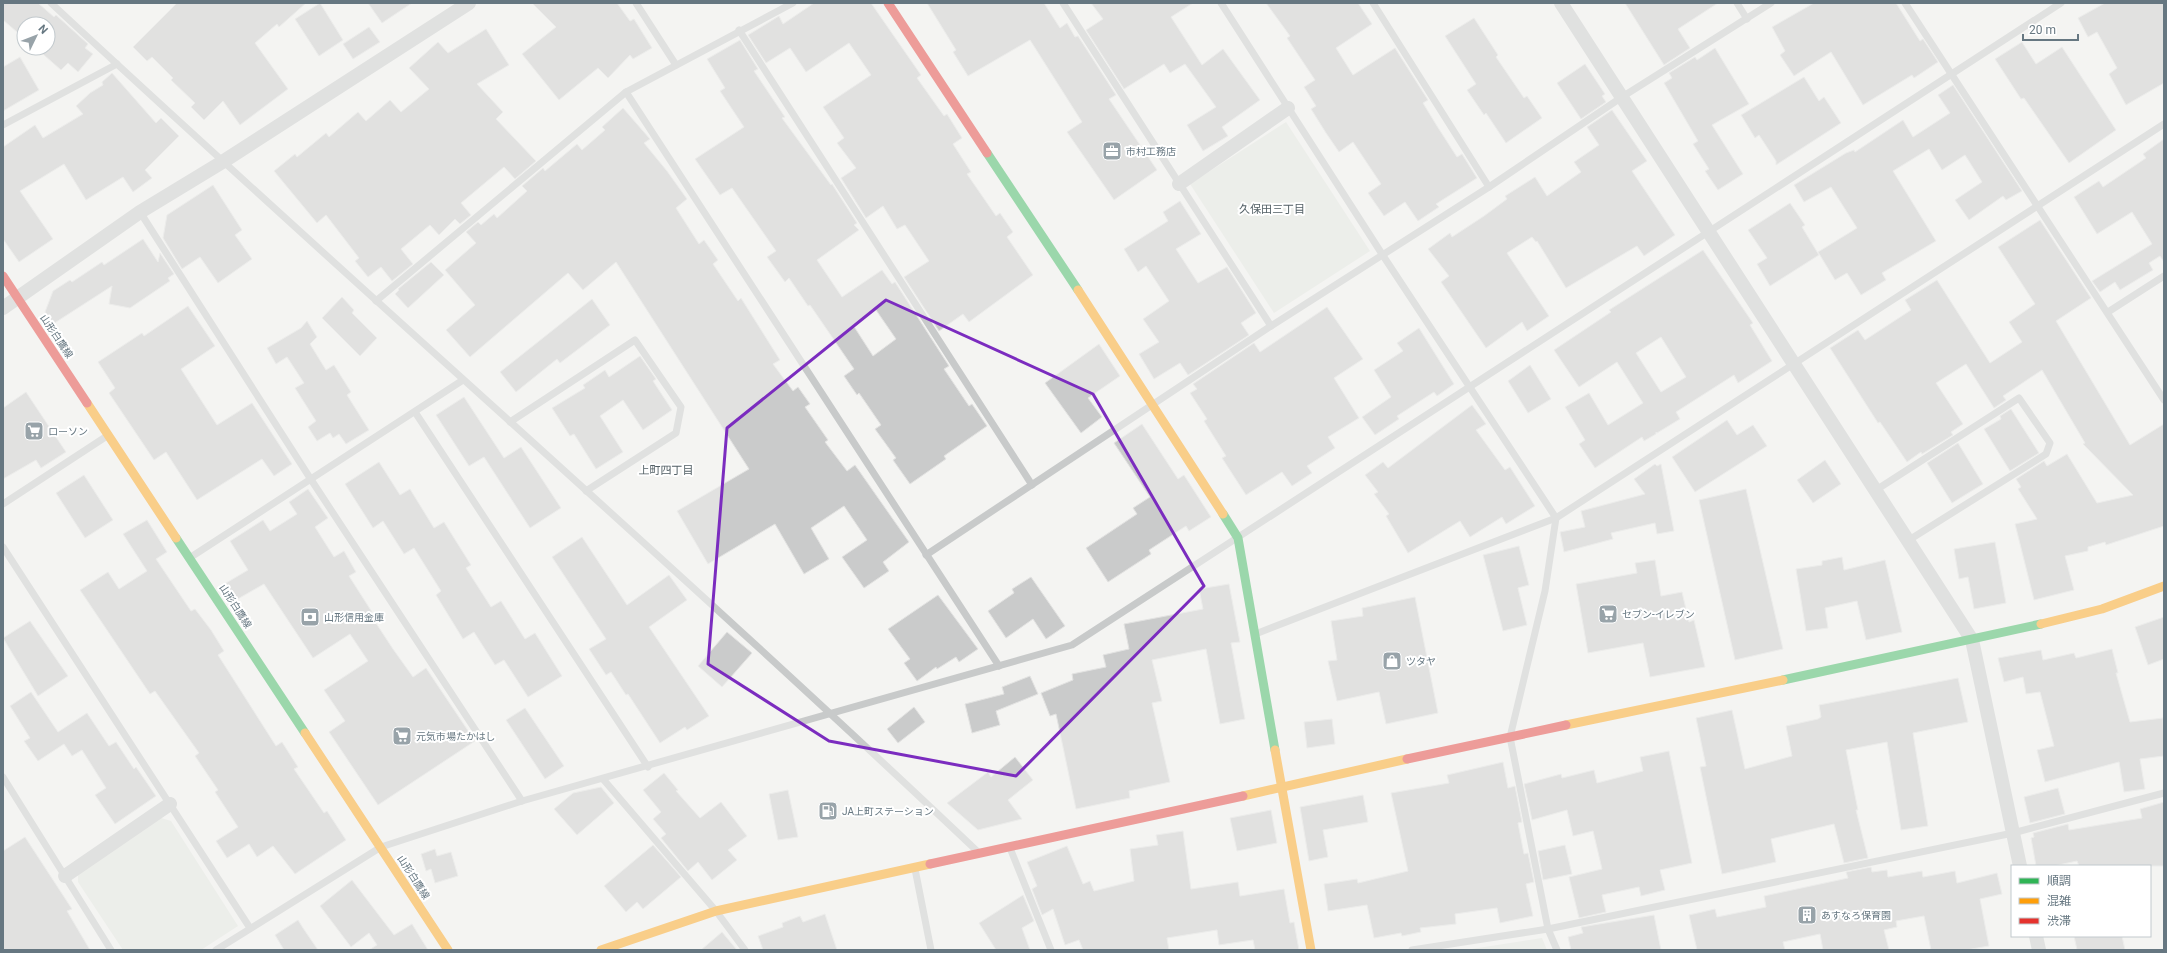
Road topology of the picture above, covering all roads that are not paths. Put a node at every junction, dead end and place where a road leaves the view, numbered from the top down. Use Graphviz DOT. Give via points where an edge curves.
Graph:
graph roads {
  1 [pos="51,3"];
  2 [pos="469,3"];
  3 [pos="636,3"];
  4 [pos="793,3"];
  5 [pos="888,3"];
  6 [pos="1063,3"];
  7 [pos="1221,3"];
  8 [pos="1373,3"];
  9 [pos="1561,3"];
  10 [pos="1737,3"];
  11 [pos="1771,3"];
  12 [pos="1906,3"];
  13 [pos="2061,3"];
  14 [pos="1748,19"];
  15 [pos="739,30"];
  16 [pos="117,64"];
  17 [pos="676,65"];
  18 [pos="1951,75"];
  19 [pos="626,92"];
  20 [pos="1622,97"];
  21 [pos="1288,108"];
  22 [pos="2164,124"];
  23 [pos="3,125"];
  24 [pos="224,161"];
  25 [pos="1179,184"];
  26 [pos="1489,187"];
  27 [pos="2037,208"];
  28 [pos="140,212"];
  29 [pos="1709,230"];
  30 [pos="1382,254"];
  31 [pos="3,276"];
  32 [pos="2164,276"];
  33 [pos="18,298"];
  34 [pos="376,301"];
  35 [pos="3,308"];
  36 [pos="2108,312"];
  37 [pos="1271,326"];
  38 [pos="1795,363"];
  39 [pos="463,380"];
  40 [pos="1470,388"];
  41 [pos="2164,400"];
  42 [pos="1153,404"];
  43 [pos="415,412"];
  44 [pos="510,422"];
  45 [pos="108,434"];
  46 [pos="310,478"];
  47 [pos="1032,485"];
  48 [pos="1876,490"];
  49 [pos="586,491"];
  50 [pos="3,504"];
  51 [pos="1556,518"];
  52 [pos="1238,538"];
  53 [pos="1909,540"];
  54 [pos="3,547"];
  55 [pos="926,555"];
  56 [pos="190,557"];
  57 [pos="2164,586"];
  58 [pos="1256,633"];
  59 [pos="1972,640"];
  60 [pos="999,666"];
  61 [pos="832,714"];
  62 [pos="1510,737"];
  63 [pos="648,767"];
  64 [pos="3,777"];
  65 [pos="603,778"];
  66 [pos="1280,787"];
  67 [pos="2164,793"];
  68 [pos="522,801"];
  69 [pos="170,804"];
  70 [pos="2013,833"];
  71 [pos="381,847"];
  72 [pos="1010,847"];
  73 [pos="979,853"];
  74 [pos="2020,865"];
  75 [pos="914,867"];
  76 [pos="65,876"];
  77 [pos="716,911"];
  78 [pos="250,928"];
  79 [pos="1548,929"];
  80 [pos="2036,937"];
  81 [pos="111,950"];
  82 [pos="216,950"];
  83 [pos="448,950"];
  84 [pos="601,950"];
  85 [pos="746,950"];
  86 [pos="931,950"];
  87 [pos="1051,950"];
  88 [pos="1311,950"];
  89 [pos="1412,950"];
  90 [pos="1557,950"];
  91 [pos="2039,950"];
  1 -- 16 [label="lane"];
  2 -- 24 [label="street"];
  3 -- 17 [label="lane"];
  4 -- 15 [label="lane"];
  5 -- 42 [label="street"];
  6 -- 25 [label="lane"];
  7 -- 21 [label="lane"];
  8 -- 26 [label="lane"];
  9 -- 20 [label="street"];
  10 -- 14 [label="lane"];
  11 -- 14 [label="lane"];
  12 -- 18 [label="lane"];
  13 -- 18 [label="lane"];
  14 -- 20 [label="lane"];
  15 -- 17 [label="lane"];
  15 -- 47 [label="lane"];
  16 -- 23 [label="lane"];
  16 -- 24 [label="lane"];
  17 -- 19 [label="lane"];
  18 -- 27 [label="lane"];
  18 -- 29 [label="lane"];
  19 -- 34 [label="lane"];
  19 -- 55 [label="lane"];
  20 -- 26 [label="lane"];
  20 -- 29 [label="street"];
  21 -- 25 [label="street"];
  21 -- 30 [label="lane"];
  22 -- 27 [label="lane"];
  24 -- 28 [label="street"];
  24 -- 34 [label="lane"];
  25 -- 37 [label="lane"];
  26 -- 30 [label="lane"];
  27 -- 36 [label="lane"];
  27 -- 38 [label="lane"];
  28 -- 33 [label="street"];
  28 -- 46 [label="lane"];
  29 -- 38 [label="street"];
  29 -- 40 [label="lane"];
  30 -- 37 [label="lane"];
  30 -- 40 [label="lane"];
  31 -- 33 [label="street, 山形白鷹線"];
  32 -- 36 [label="lane"];
  33 -- 35 [label="street"];
  33 -- 45 [label="street, 山形白鷹線"];
  34 -- 39 [label="lane"];
  36 -- 41 [label="lane"];
  37 -- 42 [label="lane"];
  38 -- 48 [label="street"];
  38 -- 51 [label="lane"];
  39 -- 43 [label="lane"];
  39 -- 44 [label="lane"];
  40 -- 51 [label="lane"];
  40 -- 52 [label="lane"];
  42 -- 47 [label="lane"];
  42 -- 52 [label="street"];
  43 -- 46 [label="lane"];
  43 -- 63 [label="lane"];
  44 -- 49 [label="lane"];
  44 -- 49 [label="lane" via="636,340 681,407 676,432"];
  45 -- 50 [label="lane"];
  45 -- 56 [label="street, 山形白鷹線"];
  46 -- 56 [label="lane"];
  46 -- 68 [label="lane"];
  47 -- 55 [label="lane"];
  48 -- 53 [label="street"];
  48 -- 53 [label="lane" via="2019,398 2050,443 2046,454"];
  49 -- 61 [label="lane"];
  51 -- 58 [label="lane"];
  51 -- 62 [label="lane" via="1546,591"];
  52 -- 58 [label="street"];
  52 -- 60 [label="lane" via="1072,645"];
  53 -- 59 [label="street"];
  54 -- 69 [label="lane"];
  55 -- 60 [label="lane"];
  56 -- 71 [label="street, 山形白鷹線"];
  57 -- 59 [label="street" via="2102,609"];
  58 -- 66 [label="street"];
  59 -- 62 [label="street"];
  59 -- 70 [label="street"];
  60 -- 61 [label="lane"];
  61 -- 63 [label="lane"];
  61 -- 73 [label="lane"];
  62 -- 66 [label="street"];
  62 -- 79 [label="lane"];
  63 -- 65 [label="lane"];
  64 -- 76 [label="lane"];
  65 -- 68 [label="lane"];
  65 -- 77 [label="lane"];
  66 -- 72 [label="street"];
  66 -- 88 [label="street"];
  67 -- 70 [label="lane"];
  68 -- 71 [label="lane"];
  69 -- 76 [label="street"];
  69 -- 78 [label="lane"];
  70 -- 74 [label="street"];
  70 -- 79 [label="lane"];
  71 -- 78 [label="lane"];
  71 -- 83 [label="street, 山形白鷹線"];
  72 -- 73 [label="street"];
  72 -- 87 [label="lane"];
  73 -- 75 [label="street"];
  75 -- 77 [label="street"];
  75 -- 86 [label="lane"];
  76 -- 81 [label="lane"];
  77 -- 84 [label="street"];
  77 -- 85 [label="lane"];
  78 -- 82 [label="lane"];
  79 -- 89 [label="lane"];
  79 -- 90 [label="lane"];
  80 -- 91 [label="street"];
}
